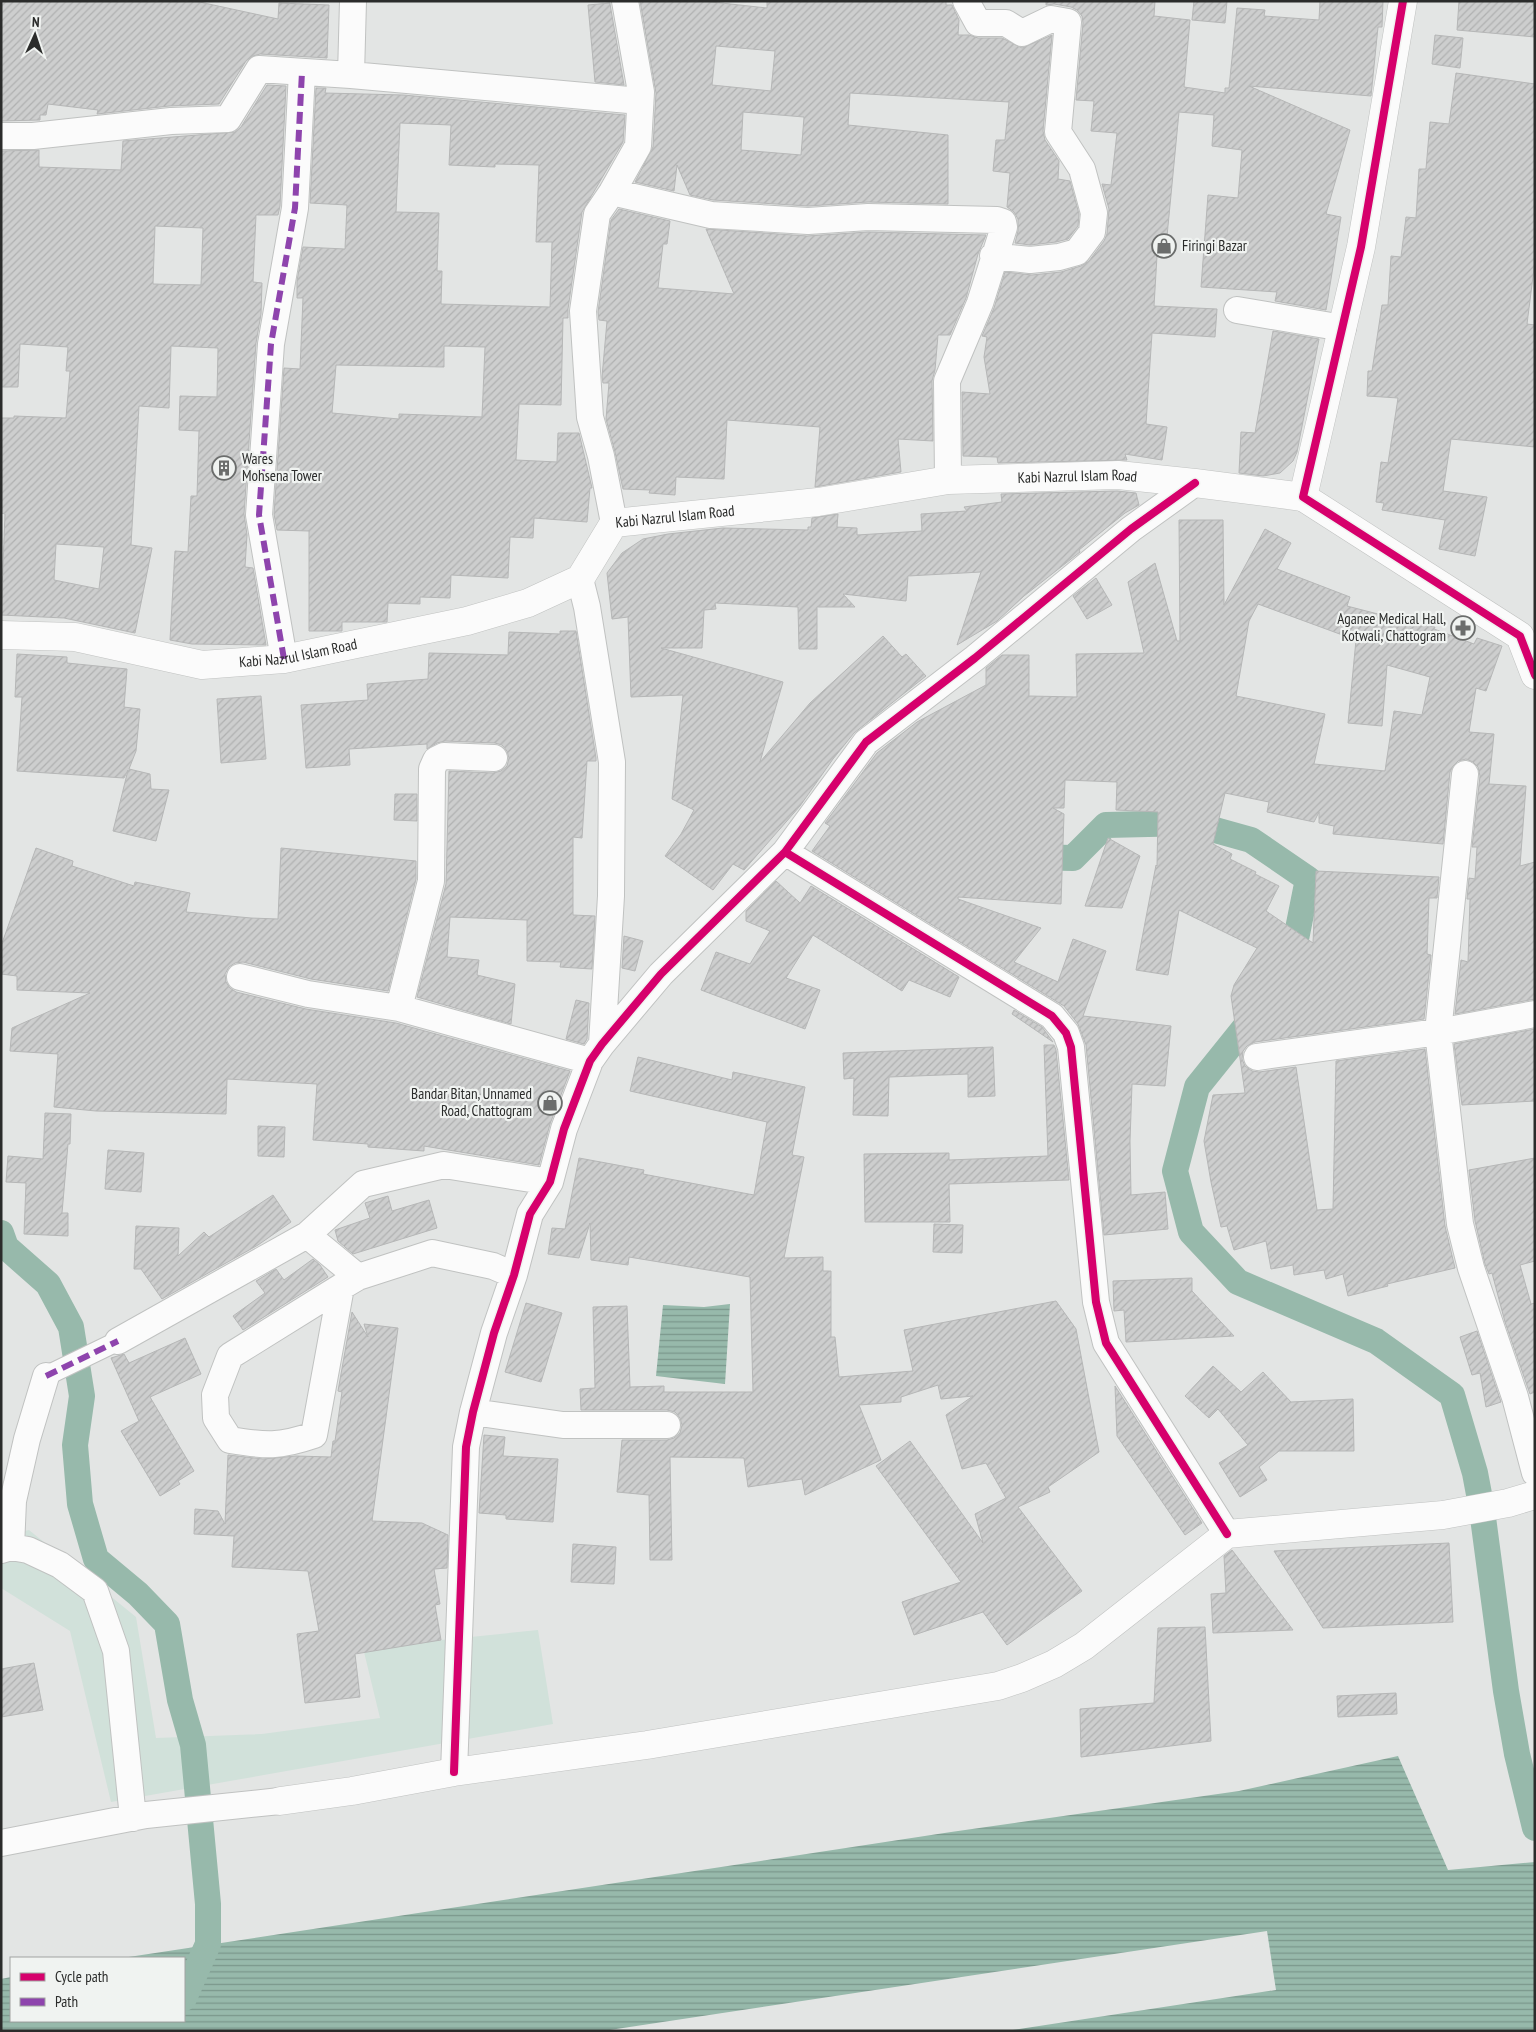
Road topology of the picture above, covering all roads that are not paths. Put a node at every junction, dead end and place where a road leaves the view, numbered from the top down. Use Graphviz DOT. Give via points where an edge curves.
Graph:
graph roads {
  1 [pos="353,1"];
  2 [pos="625,1"];
  3 [pos="966,1"];
  4 [pos="1403,1"];
  5 [pos="302,72"];
  6 [pos="351,75"];
  7 [pos="640,101"];
  8 [pos="1,136"];
  9 [pos="612,192"];
  10 [pos="993,256"];
  11 [pos="1237,310"];
  12 [pos="1343,328"];
  13 [pos="948,480"];
  14 [pos="1195,483"];
  15 [pos="1303,497"];
  16 [pos="614,523"];
  17 [pos="580,579"];
  18 [pos="1,635"];
  19 [pos="1527,636"];
  20 [pos="284,659"];
  21 [pos="1535,675"];
  22 [pos="494,758"];
  23 [pos="1465,774"];
  24 [pos="785,852"];
  25 [pos="240,977"];
  26 [pos="399,1008"];
  27 [pos="1535,1014"];
  28 [pos="1438,1032"];
  29 [pos="596,1053"];
  30 [pos="1257,1057"];
  31 [pos="550,1182"];
  32 [pos="306,1234"];
  33 [pos="514,1275"];
  34 [pos="349,1282"];
  35 [pos="118,1341"];
  36 [pos="46,1376"];
  37 [pos="473,1412"];
  38 [pos="667,1425"];
  39 [pos="1535,1472"];
  40 [pos="1535,1495"];
  41 [pos="1227,1534"];
  42 [pos="6,1549"];
  43 [pos="454,1772"];
  44 [pos="280,1801"];
  45 [pos="140,1816"];
  46 [pos="1,1843"];
  1 -- 6 [label="street"];
  2 -- 7 [label="street"];
  3 -- 10 [label="street" via="978,23 1006,23 1022,33 1051,19 1068,22 1058,132 1082,169 1094,213 1092,232 1077,252 1030,260"];
  4 -- 12 [label="main road" via="1361,246"];
  5 -- 6 [label="street"];
  5 -- 8 [label="street" via="259,70 228,119"];
  5 -- 20 [label="street" via="295,208 272,344 259,515"];
  6 -- 7 [label="street"];
  7 -- 9 [label="street" via="638,146"];
  9 -- 10 [label="street" via="711,215 808,221 868,217 998,220 1004,227"];
  9 -- 16 [label="street" via="597,214 584,311 590,418"];
  10 -- 13 [label="street" via="980,303 946,381"];
  11 -- 12 [label="street"];
  12 -- 15 [label="main road"];
  13 -- 14 [label="main road, Kabi Nazrul Islam Road" via="1118,475"];
  13 -- 16 [label="main road, Kabi Nazrul Islam Road" via="818,502"];
  14 -- 15 [label="main road, Kabi Nazrul Islam Road"];
  14 -- 24 [label="street" via="1131,529 975,658 866,742"];
  15 -- 19 [label="main road"];
  16 -- 17 [label="main road, Kabi Nazrul Islam Road"];
  17 -- 20 [label="main road, Kabi Nazrul Islam Road" via="528,603 467,621"];
  17 -- 29 [label="street" via="612,762 611,896"];
  18 -- 20 [label="main road, Kabi Nazrul Islam Road" via="75,637 202,665"];
  19 -- 21 [label="main road"];
  22 -- 26 [label="street" via="444,756 436,760 432,769 431,881"];
  23 -- 28 [label="street"];
  24 -- 29 [label="street" via="661,974"];
  24 -- 41 [label="street" via="1052,1016 1066,1033 1096,1302 1106,1343"];
  25 -- 26 [label="street" via="308,994"];
  26 -- 29 [label="street"];
  27 -- 28 [label="street"];
  28 -- 30 [label="street"];
  28 -- 39 [label="street" via="1460,1224 1471,1268 1516,1397"];
  29 -- 31 [label="street" via="564,1129"];
  31 -- 32 [label="street" via="444,1165 363,1184"];
  31 -- 33 [label="street" via="530,1214"];
  32 -- 34 [label="street"];
  32 -- 35 [label="street"];
  33 -- 34 [label="street" via="492,1266 432,1253"];
  33 -- 37 [label="street" via="494,1333"];
  34 -- 34 [label="street" via="230,1356 215,1395 216,1418 230,1440 266,1446 292,1443 314,1434"];
  35 -- 36 [label="street"];
  36 -- 42 [label="street" via="27,1439"];
  37 -- 38 [label="street" via="563,1425"];
  37 -- 43 [label="street" via="466,1448 462,1516"];
  40 -- 41 [label="main road" via="1443,1515"];
  41 -- 43 [label="main road" via="1084,1646 1054,1664 998,1686 647,1745"];
  42 -- 45 [label="street" via="28,1550 60,1565 95,1591 116,1651"];
  43 -- 44 [label="main road"];
  44 -- 45 [label="street"];
  45 -- 46 [label="street"];
}
